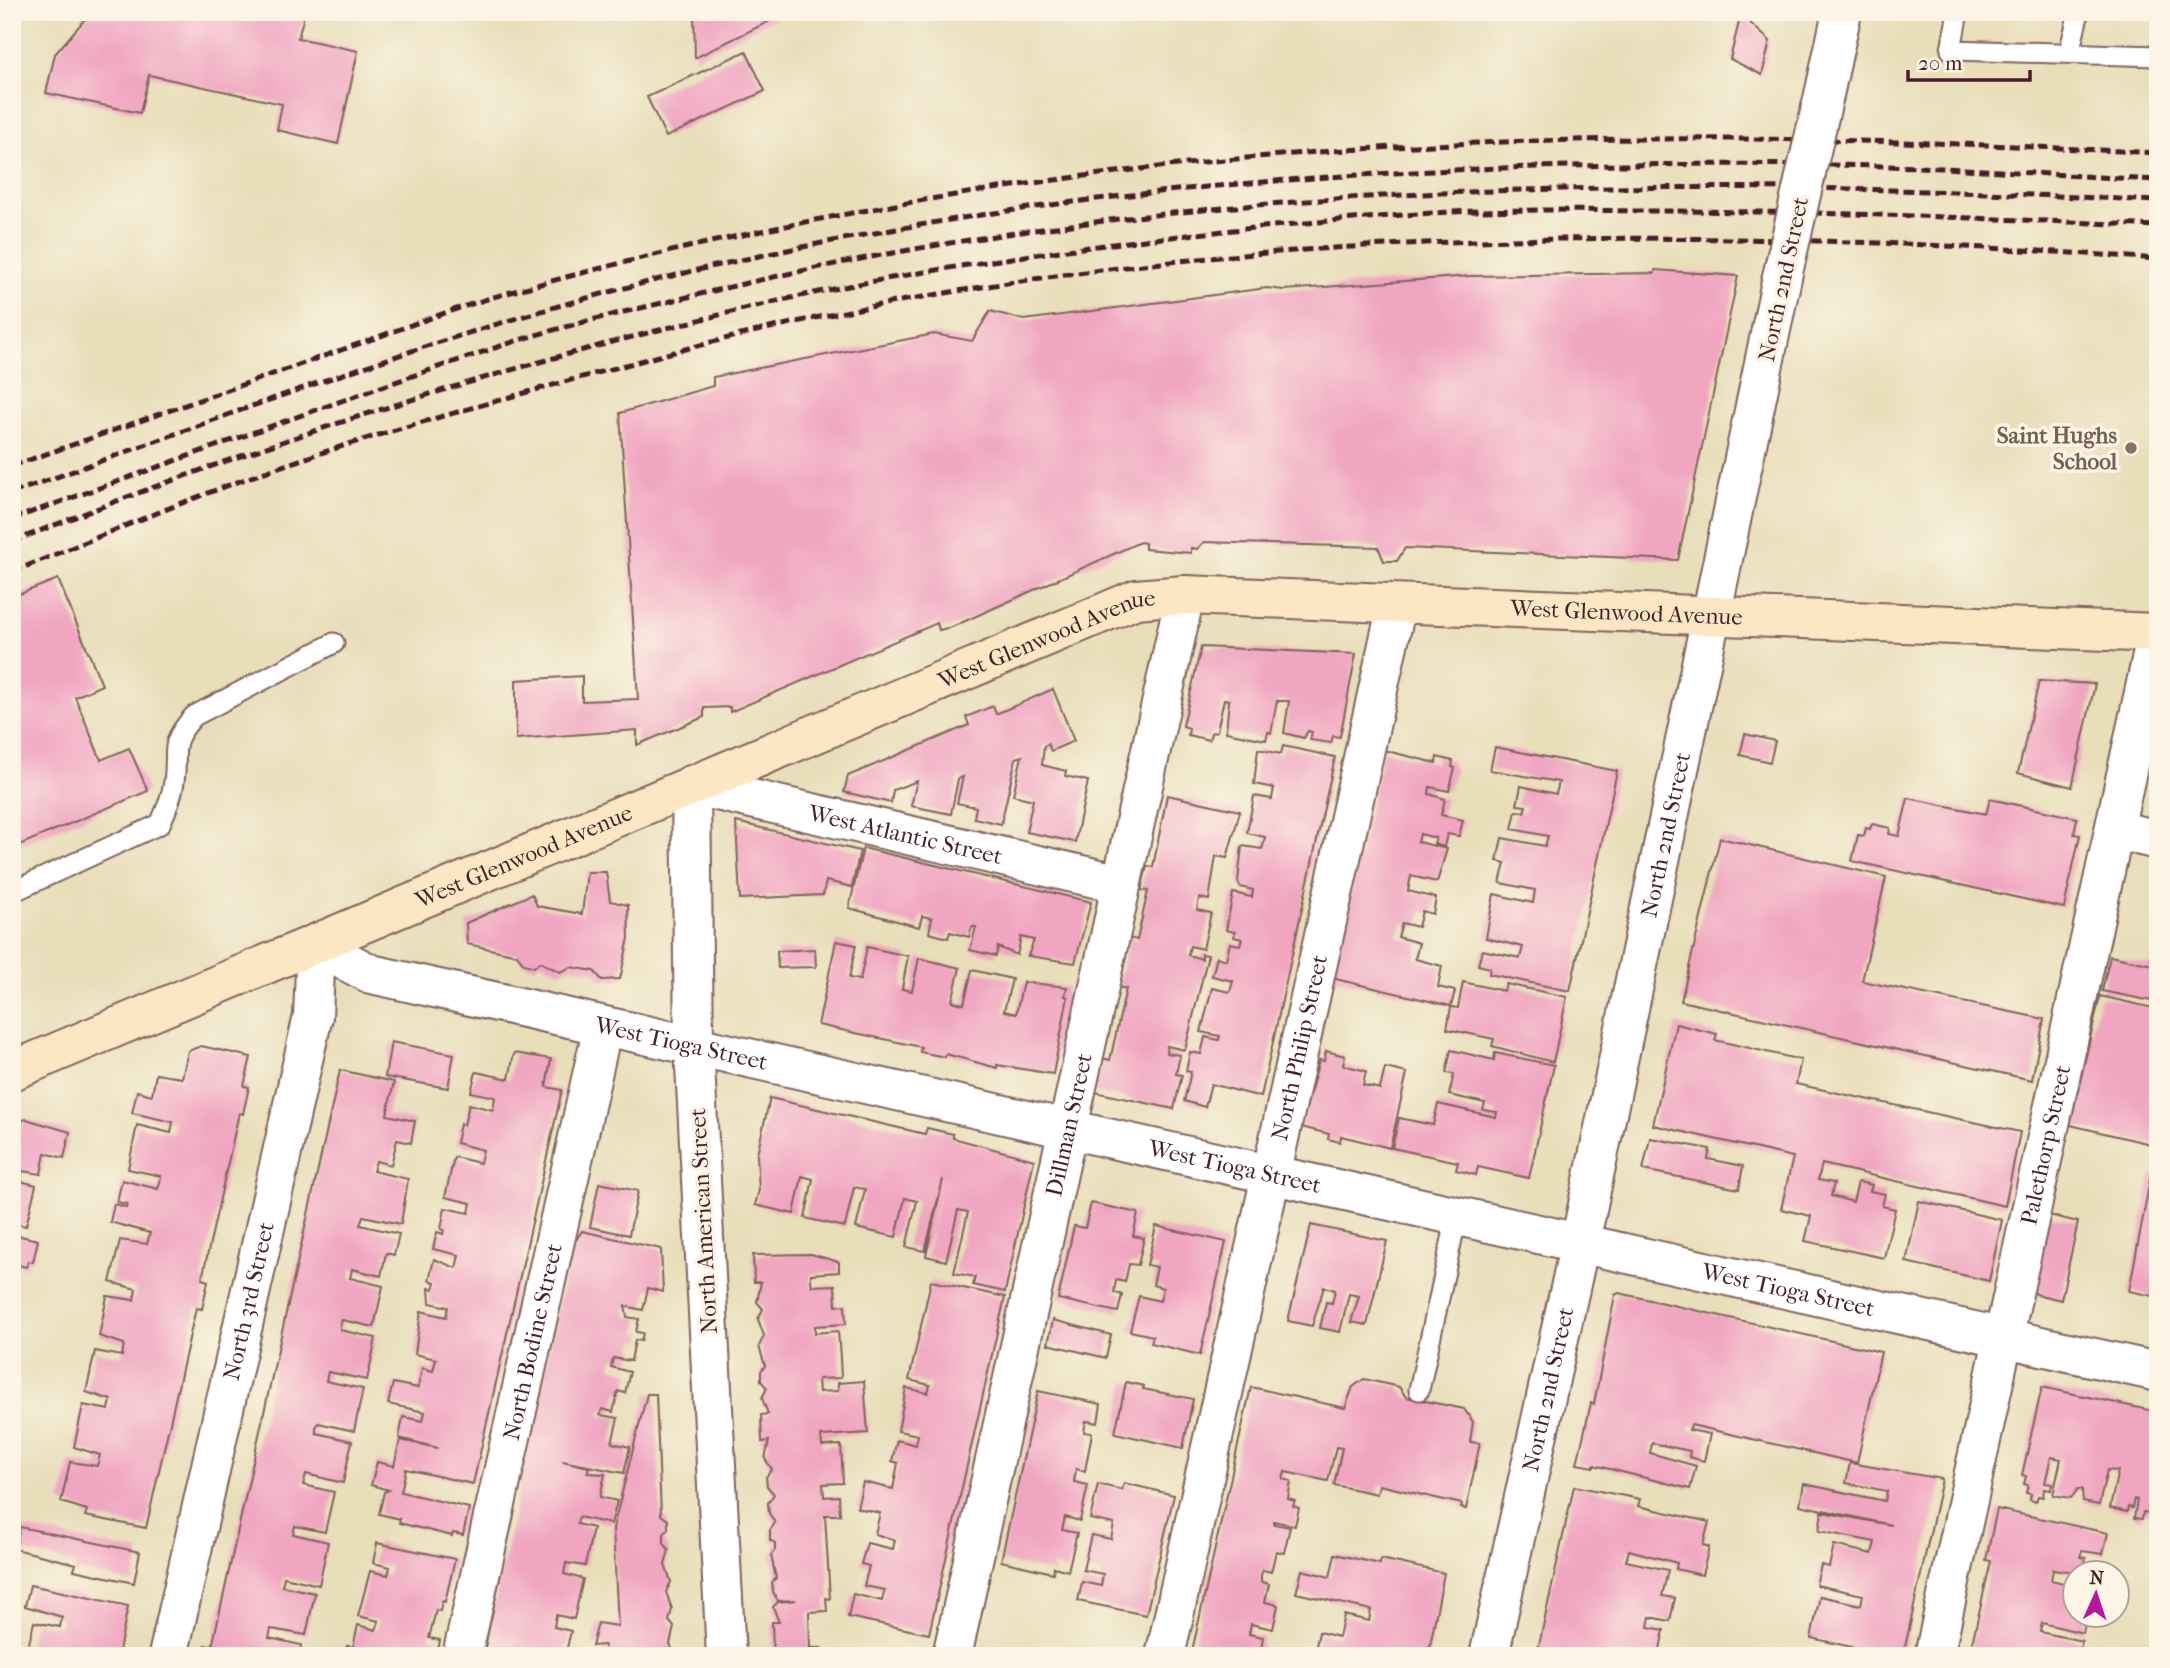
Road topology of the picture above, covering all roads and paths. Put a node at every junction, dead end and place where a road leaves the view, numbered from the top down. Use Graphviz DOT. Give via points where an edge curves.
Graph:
graph roads {
  1 [pos="1842,12"];
  2 [pos="1958,12"];
  3 [pos="2078,12"];
  4 [pos="2070,54"];
  5 [pos="2158,57"];
  6 [pos="1185,595"];
  7 [pos="1397,604"];
  8 [pos="1712,615"];
  9 [pos="2157,633"];
  10 [pos="334,643"];
  11 [pos="691,785"];
  12 [pos="2116,830"];
  13 [pos="2158,840"];
  14 [pos="1121,884"];
  15 [pos="12,892"];
  16 [pos="316,946"];
  17 [pos="603,1026"];
  18 [pos="694,1046"];
  19 [pos="12,1071"];
  20 [pos="1067,1131"];
  21 [pos="1270,1175"];
  22 [pos="1457,1216"];
  23 [pos="1580,1243"];
  24 [pos="2003,1337"];
  25 [pos="2158,1372"];
  26 [pos="1419,1390"];
  27 [pos="167,1656"];
  28 [pos="462,1656"];
  29 [pos="726,1656"];
  30 [pos="951,1656"];
  31 [pos="1165,1656"];
  32 [pos="1489,1656"];
  33 [pos="1934,1656"];
  1 -- 8 [label="street, North 2nd Street, bridge"];
  2 -- 4 [label="lane" via="1951,50"];
  3 -- 4 [label="lane"];
  4 -- 5 [label="lane"];
  6 -- 7 [label="main road, West Glenwood Avenue"];
  6 -- 11 [label="main road, West Glenwood Avenue" via="1136,599"];
  6 -- 14 [label="street, Dillman Street"];
  7 -- 8 [label="main road, West Glenwood Avenue"];
  7 -- 21 [label="street, North Philip Street"];
  8 -- 9 [label="main road, West Glenwood Avenue"];
  8 -- 23 [label="street, North 2nd Street"];
  9 -- 12 [label="street, Palethorp Street"];
  10 -- 15 [label="lane" via="194,716 178,734 174,781 160,824"];
  11 -- 14 [label="street, West Atlantic Street"];
  11 -- 16 [label="main road, West Glenwood Avenue"];
  11 -- 18 [label="street, North American Street"];
  12 -- 13 [label="street"];
  12 -- 24 [label="street, Palethorp Street"];
  14 -- 20 [label="street, Dillman Street"];
  16 -- 17 [label="street, West Tioga Street" via="371,974"];
  16 -- 19 [label="main road, West Glenwood Avenue"];
  16 -- 27 [label="street, North 3rd Street" via="313,1016"];
  17 -- 18 [label="street, West Tioga Street"];
  17 -- 28 [label="street, North Bodine Street"];
  18 -- 20 [label="street, West Tioga Street"];
  18 -- 29 [label="street, North American Street"];
  20 -- 21 [label="street, West Tioga Street"];
  20 -- 30 [label="street, Dillman Street"];
  21 -- 22 [label="street, West Tioga Street"];
  21 -- 31 [label="street, North Philip Street"];
  22 -- 23 [label="street, West Tioga Street"];
  22 -- 26 [label="lane"];
  23 -- 24 [label="street, West Tioga Street"];
  23 -- 32 [label="street, North 2nd Street"];
  24 -- 25 [label="street, West Tioga Street"];
  24 -- 33 [label="street, Palethorp Street"];
}
